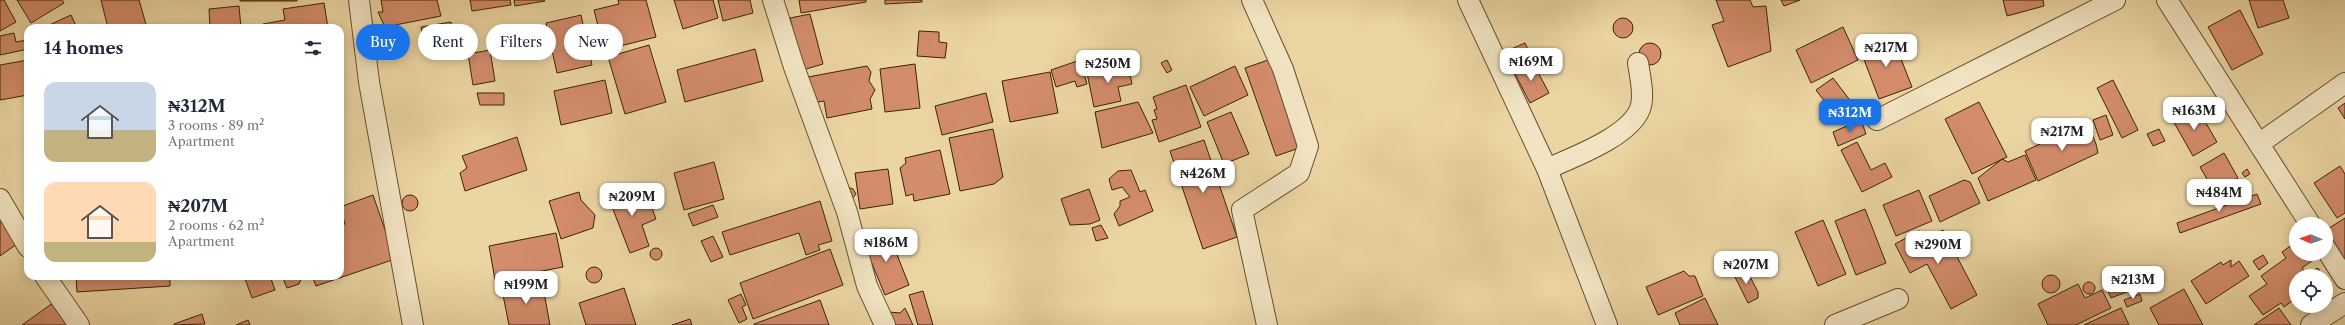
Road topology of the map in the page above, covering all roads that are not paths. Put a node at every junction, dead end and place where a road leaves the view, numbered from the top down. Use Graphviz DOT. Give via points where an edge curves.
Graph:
graph roads {
  1 [pos="359,0"];
  2 [pos="773,0"];
  3 [pos="1252,0"];
  4 [pos="1468,0"];
  5 [pos="2115,0"];
  6 [pos="2167,0"];
  7 [pos="1638,63"];
  8 [pos="2345,83"];
  9 [pos="1877,120"];
  10 [pos="2260,143"];
  11 [pos="1548,169"];
  12 [pos="0,199"];
  13 [pos="2306,217"];
  14 [pos="24,240"];
  15 [pos="2333,260"];
  16 [pos="2345,279"];
  17 [pos="48,280"];
  18 [pos="1898,299"];
  19 [pos="2345,302"];
  20 [pos="79,325"];
  21 [pos="413,325"];
  22 [pos="885,325"];
  23 [pos="1267,325"];
  24 [pos="1607,325"];
  25 [pos="1835,325"];
  26 [pos="2310,325"];
  1 -- 21 [label="street" via="369,82"];
  2 -- 22 [label="street" via="794,67 847,212 867,286"];
  3 -- 23 [label="street" via="1283,69 1308,146 1299,173 1242,210"];
  4 -- 11 [label="street"];
  5 -- 9 [label="street"];
  6 -- 10 [label="street"];
  7 -- 11 [label="street" via="1642,91 1640,109 1625,128 1598,146"];
  8 -- 10 [label="street"];
  10 -- 13 [label="street"];
  11 -- 24 [label="street"];
  12 -- 14 [label="street"];
  15 -- 16 [label="street"];
  17 -- 20 [label="street"];
  18 -- 25 [label="street"];
  19 -- 26 [label="street"];
}
